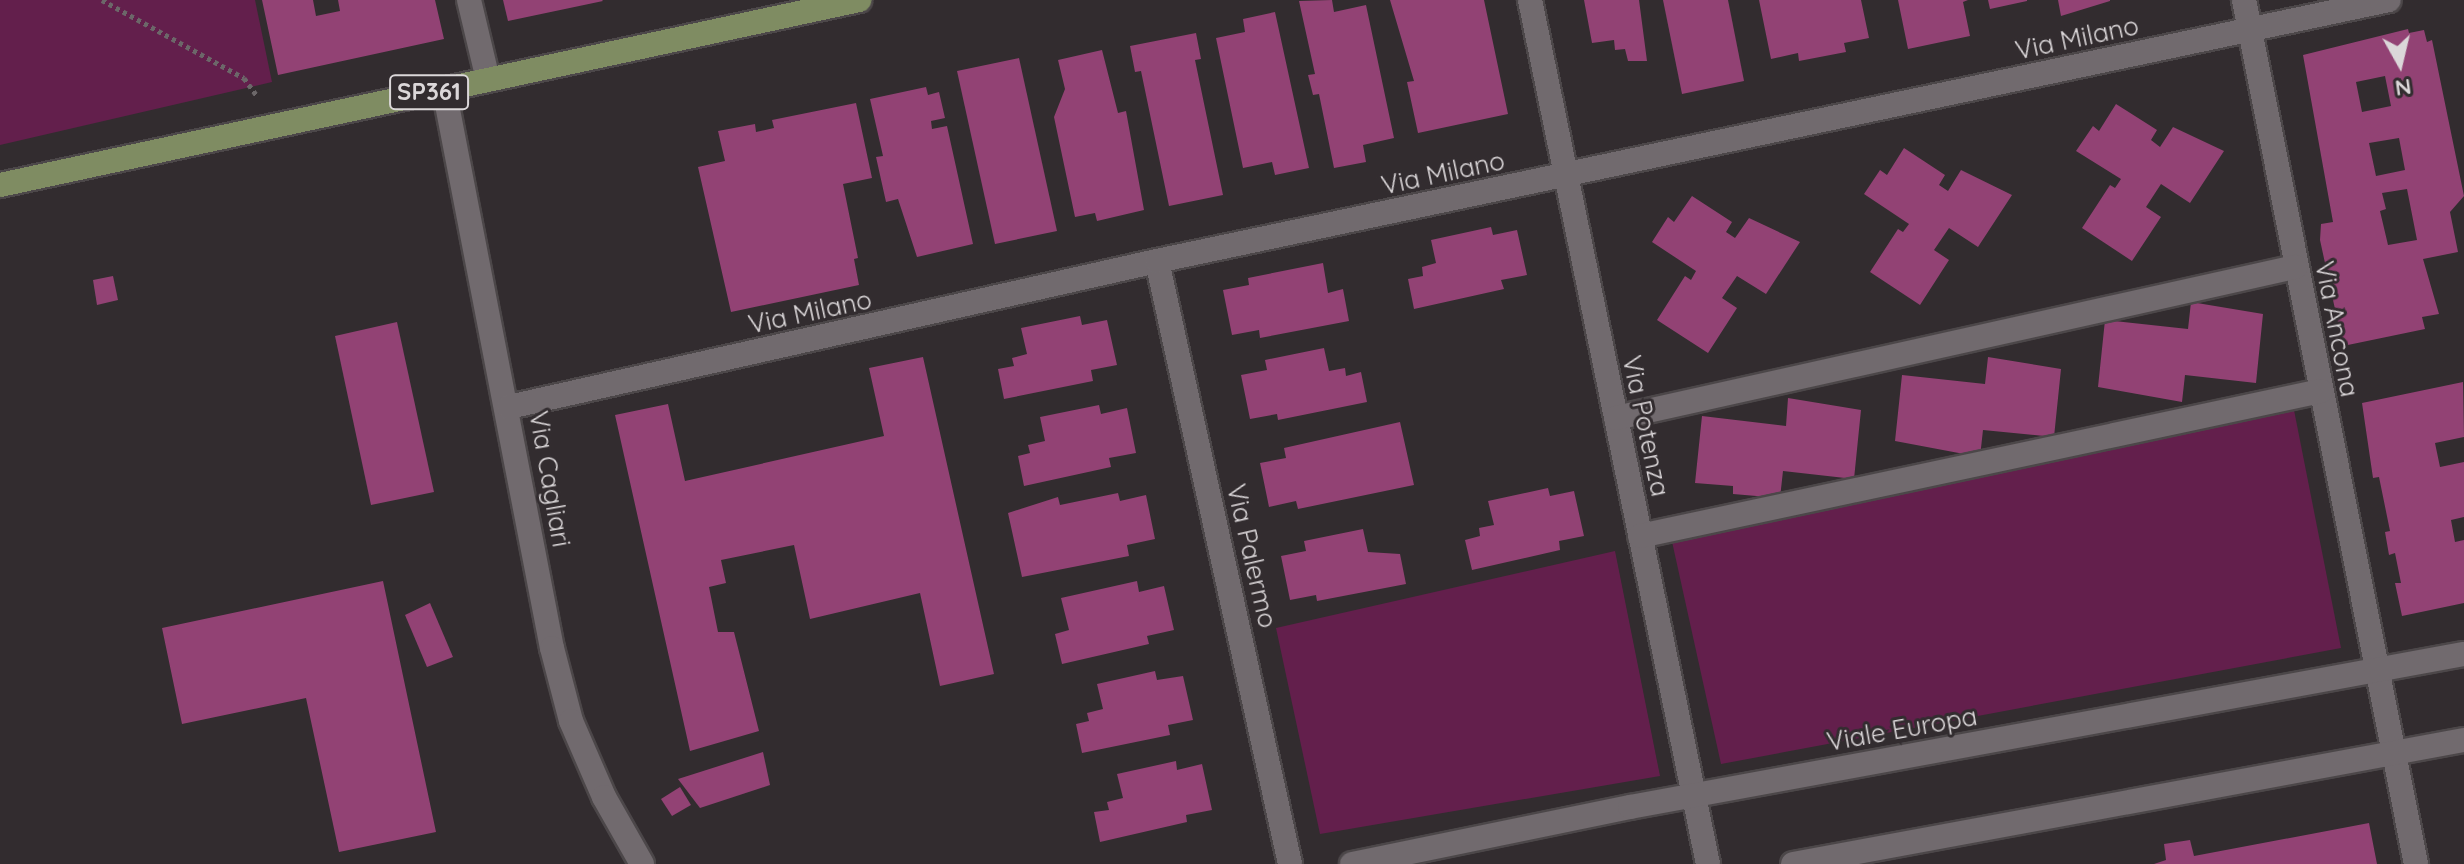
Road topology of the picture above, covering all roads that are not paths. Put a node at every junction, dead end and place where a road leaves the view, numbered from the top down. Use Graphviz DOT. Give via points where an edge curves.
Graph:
graph roads {
  1 [pos="469,0"];
  2 [pos="859,0"];
  3 [pos="1530,0"];
  4 [pos="2244,0"];
  5 [pos="2389,0"];
  6 [pos="2249,30"];
  7 [pos="488,80"];
  8 [pos="444,89"];
  9 [pos="1566,176"];
  10 [pos="0,185"];
  11 [pos="1157,261"];
  12 [pos="2295,267"];
  13 [pos="2321,391"];
  14 [pos="509,407"];
  15 [pos="1616,418"];
  16 [pos="1640,536"];
  17 [pos="2464,654"];
  18 [pos="2375,670"];
  19 [pos="2464,740"];
  20 [pos="2392,754"];
  21 [pos="1694,796"];
  22 [pos="642,864"];
  23 [pos="1290,864"];
  24 [pos="1352,864"];
  25 [pos="1708,864"];
  26 [pos="1793,864"];
  27 [pos="2416,864"];
  1 -- 7 [label="street"];
  2 -- 7 [label="main road, SP361"];
  3 -- 9 [label="street, Via Potenza"];
  4 -- 6 [label="street, Via Ancona"];
  5 -- 6 [label="street, Via Milano"];
  6 -- 9 [label="street, Via Milano"];
  6 -- 12 [label="street, Via Ancona"];
  7 -- 8 [label="main road, SP361"];
  8 -- 10 [label="main road, SP361"];
  8 -- 14 [label="street, Via Cagliari"];
  9 -- 11 [label="street, Via Milano"];
  9 -- 15 [label="street, Via Potenza"];
  11 -- 14 [label="street, Via Milano"];
  11 -- 23 [label="street, Via Palermo"];
  12 -- 13 [label="street, Via Ancona"];
  12 -- 15 [label="street"];
  13 -- 16 [label="street"];
  13 -- 18 [label="street, Via Ancona"];
  14 -- 22 [label="street, Via Cagliari" via="552,648 571,721 604,797"];
  15 -- 16 [label="street, Via Potenza"];
  16 -- 21 [label="street, Via Potenza"];
  17 -- 18 [label="street, Viale Europa"];
  18 -- 20 [label="street, Via Ancona"];
  18 -- 21 [label="street, Viale Europa"];
  19 -- 20 [label="street"];
  20 -- 26 [label="street"];
  20 -- 27 [label="street, Via Ancona"];
  21 -- 24 [label="street, Viale Europa"];
  21 -- 25 [label="street, Via Potenza"];
}
